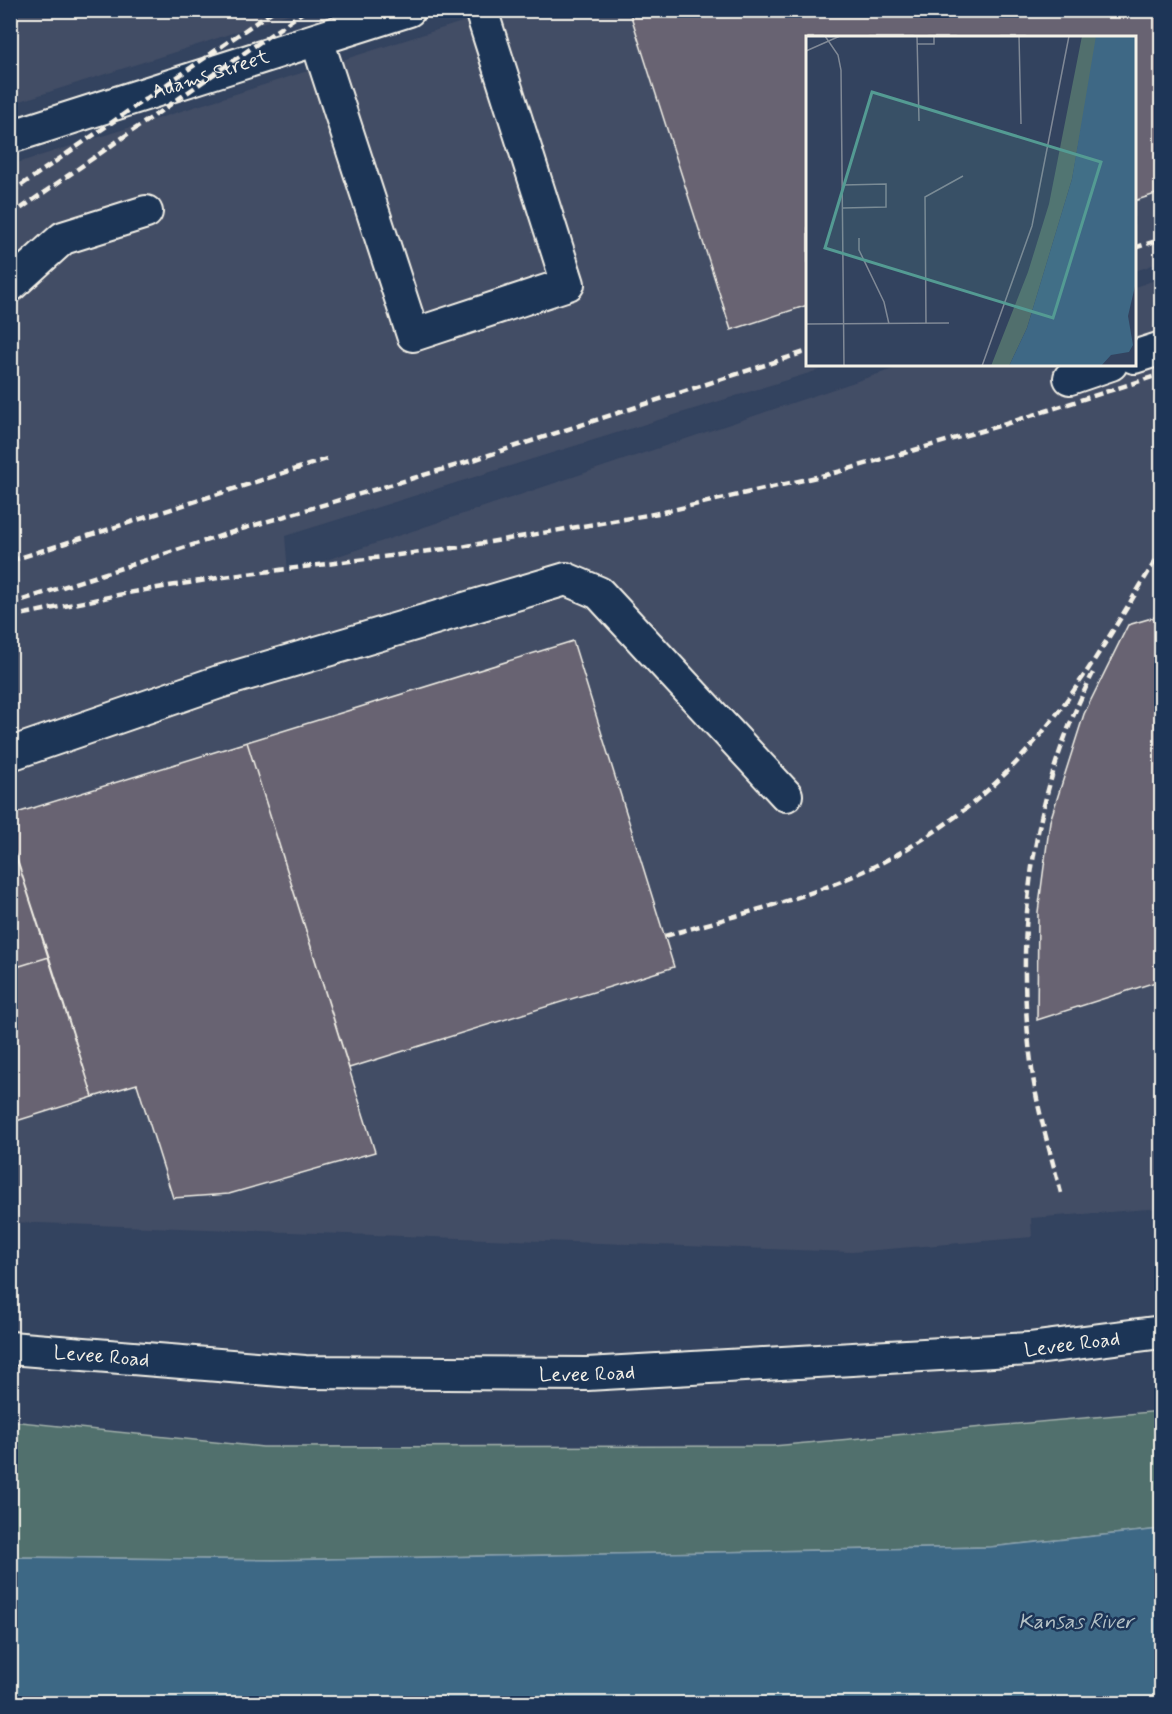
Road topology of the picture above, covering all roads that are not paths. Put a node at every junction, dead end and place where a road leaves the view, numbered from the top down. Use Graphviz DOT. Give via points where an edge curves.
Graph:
graph roads {
  1 [pos="409,10"];
  2 [pos="481,10"];
  3 [pos="317,40"];
  4 [pos="10,137"];
  5 [pos="146,212"];
  6 [pos="10,286"];
  7 [pos="1161,348"];
  8 [pos="1136,356"];
  9 [pos="1105,366"];
  10 [pos="1070,378"];
  11 [pos="10,754"];
  12 [pos="786,795"];
  13 [pos="1161,1332"];
  14 [pos="10,1348"];
  1 -- 3 [label="street, Adams Street"];
  2 -- 3 [label="street" via="568,284 413,335"];
  3 -- 4 [label="street, Adams Street"];
  5 -- 6 [label="street" via="63,238"];
  7 -- 8 [label="street"];
  9 -- 10 [label="street"];
  11 -- 12 [label="street" via="219,682 566,579 599,593"];
  13 -- 14 [label="street, Levee Road" via="1029,1349 587,1374 305,1372"];
}
